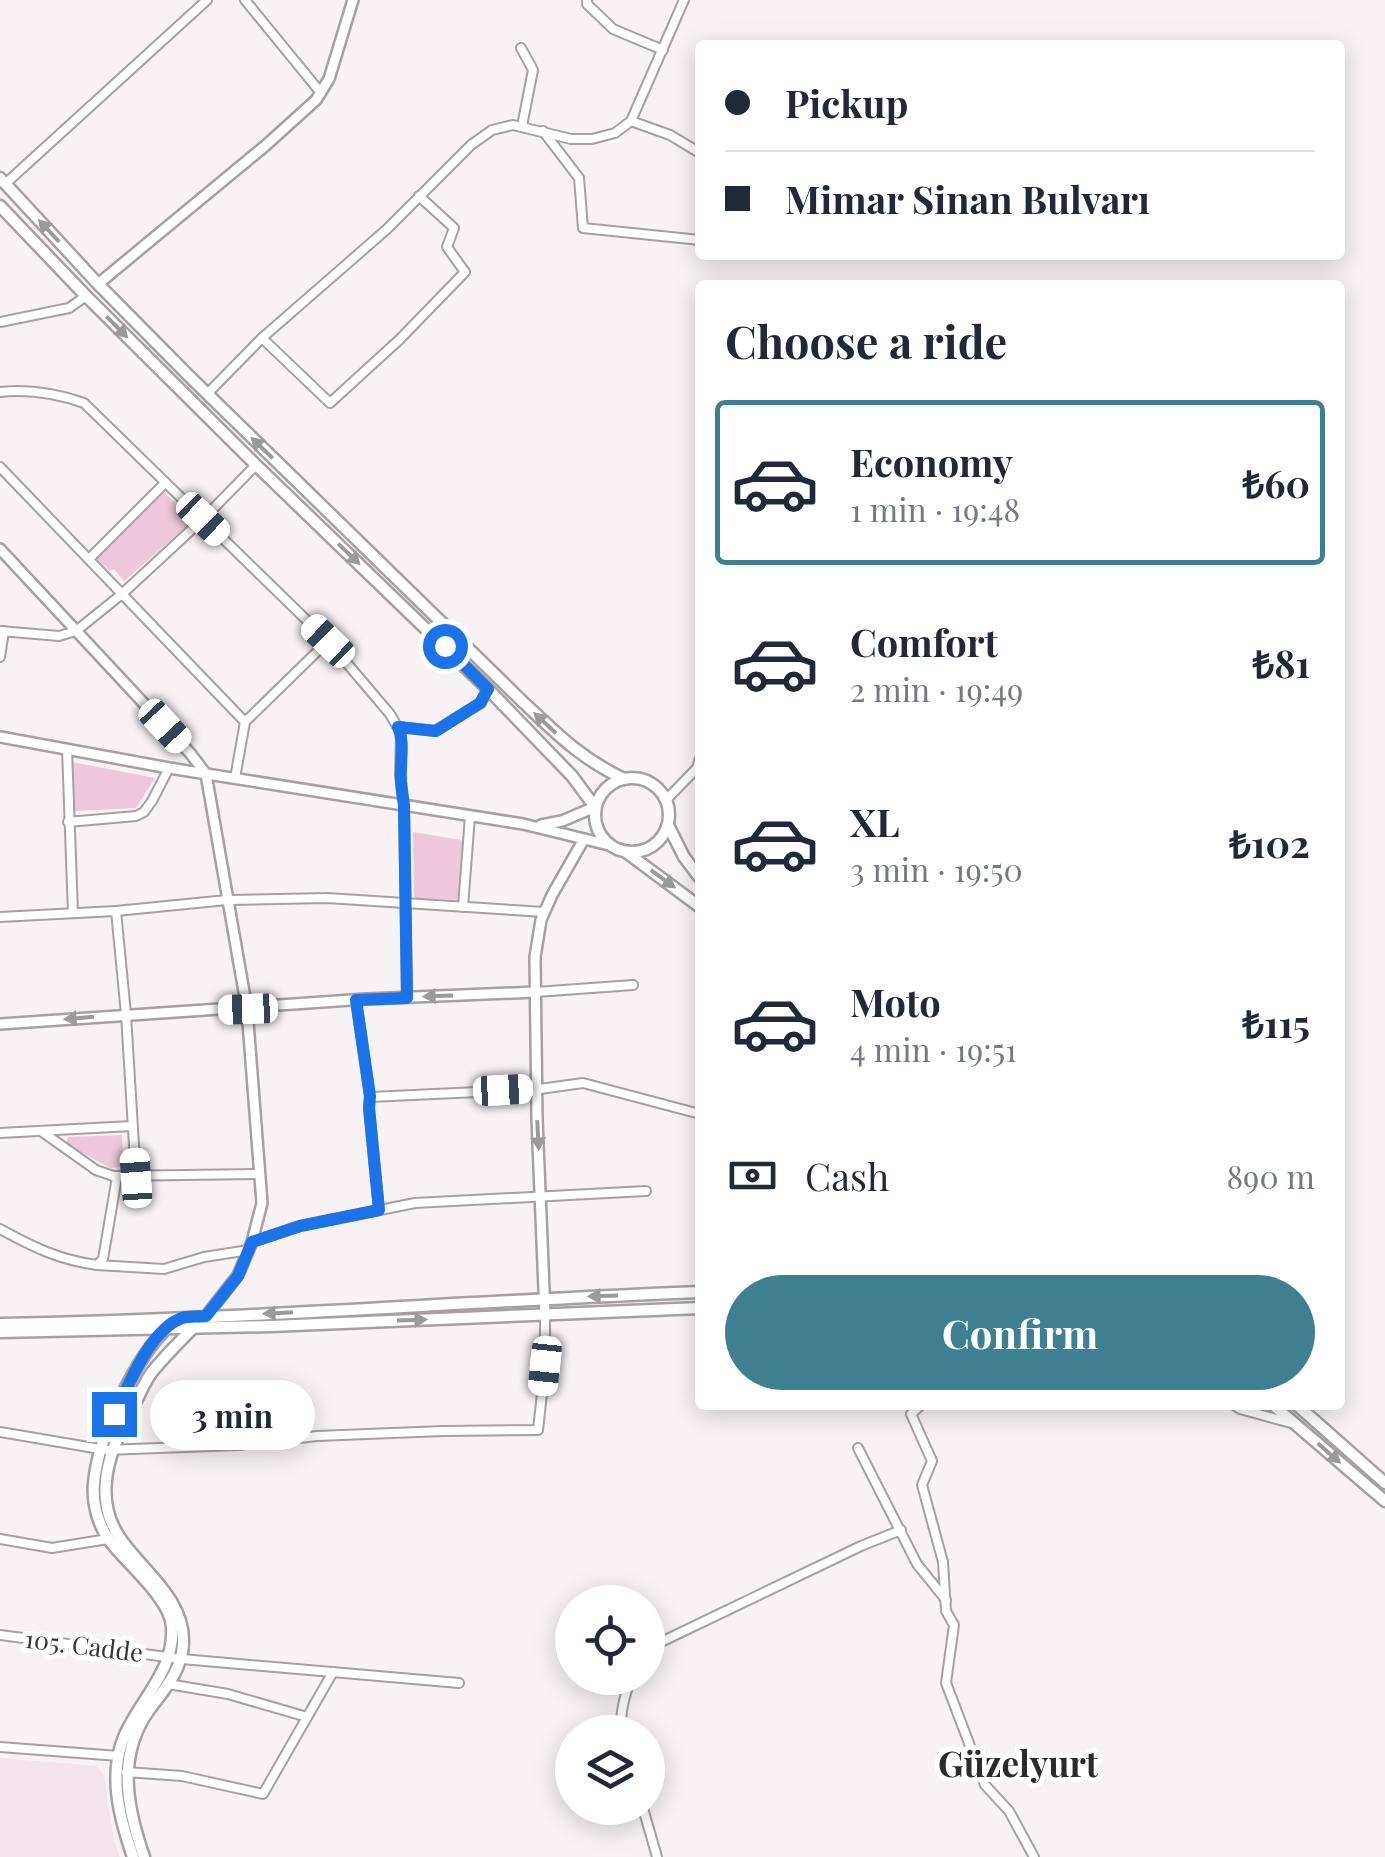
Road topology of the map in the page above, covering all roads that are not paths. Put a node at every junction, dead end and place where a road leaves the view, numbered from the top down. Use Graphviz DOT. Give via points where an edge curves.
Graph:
graph roads {
  1 [pos="207,0"];
  2 [pos="244,0"];
  3 [pos="353,0"];
  4 [pos="587,0"];
  5 [pos="684,0"];
  6 [pos="521,48"];
  7 [pos="663,50"];
  8 [pos="321,93"];
  9 [pos="631,122"];
  10 [pos="522,126"];
  11 [pos="543,131"];
  12 [pos="695,150"];
  13 [pos="2,181"];
  14 [pos="419,196"];
  15 [pos="0,206"];
  16 [pos="695,239"];
  17 [pos="98,284"];
  18 [pos="86,296"];
  19 [pos="1,321"];
  20 [pos="262,338"];
  21 [pos="0,392"];
  22 [pos="207,394"];
  23 [pos="256,465"];
  24 [pos="0,466"];
  25 [pos="166,483"];
  26 [pos="203,519"];
  27 [pos="0,549"];
  28 [pos="90,558"];
  29 [pos="122,594"];
  30 [pos="2,631"];
  31 [pos="76,631"];
  32 [pos="328,641"];
  33 [pos="0,656"];
  34 [pos="488,689"];
  35 [pos="245,722"];
  36 [pos="398,727"];
  37 [pos="0,737"];
  38 [pos="66,749"];
  39 [pos="169,768"];
  40 [pos="695,770"];
  41 [pos="206,774"];
  42 [pos="235,778"];
  43 [pos="624,778"];
  44 [pos="666,800"];
  45 [pos="404,805"];
  46 [pos="595,807"];
  47 [pos="470,816"];
  48 [pos="68,822"];
  49 [pos="523,824"];
  50 [pos="668,825"];
  51 [pos="584,839"];
  52 [pos="608,845"];
  53 [pos="625,852"];
  54 [pos="695,871"];
  55 [pos="227,900"];
  56 [pos="406,903"];
  57 [pos="695,903"];
  58 [pos="463,907"];
  59 [pos="116,911"];
  60 [pos="544,912"];
  61 [pos="73,914"];
  62 [pos="0,917"];
  63 [pos="634,985"];
  64 [pos="536,992"];
  65 [pos="407,998"];
  66 [pos="356,1000"];
  67 [pos="248,1009"];
  68 [pos="126,1014"];
  69 [pos="0,1024"];
  70 [pos="536,1089"];
  71 [pos="370,1096"];
  72 [pos="695,1113"];
  73 [pos="132,1126"];
  74 [pos="41,1131"];
  75 [pos="0,1133"];
  76 [pos="259,1174"];
  77 [pos="118,1177"];
  78 [pos="136,1178"];
  79 [pos="646,1191"];
  80 [pos="541,1196"];
  81 [pos="379,1210"];
  82 [pos="0,1229"];
  83 [pos="251,1246"];
  84 [pos="97,1264"];
  85 [pos="695,1292"];
  86 [pos="545,1298"];
  87 [pos="695,1308"];
  88 [pos="545,1314"];
  89 [pos="206,1316"];
  90 [pos="182,1318"];
  91 [pos="0,1324"];
  92 [pos="166,1328"];
  93 [pos="193,1328"];
  94 [pos="0,1332"];
  95 [pos="916,1410"];
  96 [pos="1244,1410"];
  97 [pos="1279,1410"];
  98 [pos="1303,1410"];
  99 [pos="1297,1424"];
  100 [pos="0,1432"];
  101 [pos="858,1448"];
  102 [pos="106,1449"];
  103 [pos="1385,1483"];
  104 [pos="1385,1501"];
  105 [pos="901,1530"];
  106 [pos="0,1539"];
  107 [pos="108,1540"];
  108 [pos="946,1600"];
  109 [pos="0,1636"];
  110 [pos="665,1640"];
  111 [pos="169,1658"];
  112 [pos="182,1659"];
  113 [pos="333,1672"];
  114 [pos="460,1683"];
  115 [pos="168,1684"];
  116 [pos="307,1717"];
  117 [pos="0,1747"];
  118 [pos="119,1756"];
  119 [pos="126,1772"];
  120 [pos="648,1825"];
  121 [pos="133,1857"];
  122 [pos="144,1857"];
  123 [pos="656,1857"];
  124 [pos="1034,1857"];
  1 -- 13 [label="street"];
  2 -- 8 [label="street"];
  3 -- 8 [label="street"];
  4 -- 7 [label="street" via="613,28"];
  5 -- 7 [label="street"];
  6 -- 10 [label="street" via="533,70"];
  7 -- 9 [label="street"];
  8 -- 17 [label="street"];
  9 -- 11 [label="street" via="592,139"];
  9 -- 12 [label="street"];
  10 -- 11 [label="street"];
  10 -- 14 [label="street" via="492,130"];
  11 -- 16 [label="street" via="579,178 583,228"];
  17 -- 13 [label="main road, one-way"];
  14 -- 20 [label="street"];
  14 -- 20 [label="street" via="454,228 447,247 466,272 330,403"];
  15 -- 18 [label="main road"];
  17 -- 22 [label="main road"];
  18 -- 19 [label="street" via="69,308"];
  18 -- 23 [label="main road, one-way"];
  20 -- 22 [label="street"];
  21 -- 25 [label="street" via="84,403"];
  43 -- 22 [label="main road, one-way" via="578,753"];
  23 -- 26 [label="street"];
  23 -- 34 [label="main road, one-way"];
  24 -- 28 [label="street"];
  25 -- 26 [label="street"];
  25 -- 28 [label="street"];
  26 -- 29 [label="street"];
  26 -- 32 [label="street"];
  27 -- 31 [label="street"];
  28 -- 29 [label="street"];
  29 -- 31 [label="street"];
  29 -- 35 [label="street"];
  30 -- 31 [label="street"];
  30 -- 33 [label="street"];
  31 -- 41 [label="street"];
  32 -- 35 [label="street"];
  32 -- 36 [label="street"];
  34 -- 36 [label="street" via="480,703 436,731"];
  34 -- 46 [label="main road"];
  35 -- 42 [label="street"];
  36 -- 45 [label="street"];
  37 -- 38 [label="street"];
  38 -- 39 [label="street"];
  38 -- 48 [label="street"];
  39 -- 41 [label="street"];
  39 -- 48 [label="street" via="144,812"];
  40 -- 44 [label="street"];
  41 -- 42 [label="street"];
  41 -- 55 [label="street"];
  42 -- 45 [label="street"];
  43 -- 44 [label="main road" via="649,782"];
  43 -- 46 [label="main road" via="603,791"];
  44 -- 50 [label="main road"];
  45 -- 47 [label="street"];
  45 -- 56 [label="street"];
  46 -- 49 [label="street" via="548,824"];
  46 -- 52 [label="main road" via="595,825"];
  47 -- 49 [label="street"];
  47 -- 58 [label="street"];
  48 -- 61 [label="street"];
  49 -- 51 [label="street"];
  50 -- 53 [label="main road" via="654,846"];
  50 -- 54 [label="main road"];
  51 -- 52 [label="street"];
  51 -- 60 [label="street"];
  52 -- 53 [label="main road"];
  53 -- 57 [label="main road, one-way"];
  55 -- 56 [label="street"];
  55 -- 59 [label="street"];
  55 -- 67 [label="street"];
  56 -- 58 [label="street"];
  56 -- 65 [label="street"];
  58 -- 60 [label="street"];
  59 -- 61 [label="street"];
  59 -- 68 [label="street"];
  60 -- 64 [label="street"];
  61 -- 62 [label="street"];
  63 -- 64 [label="street"];
  64 -- 65 [label="street, one-way"];
  64 -- 70 [label="street"];
  65 -- 66 [label="street"];
  66 -- 67 [label="street"];
  66 -- 71 [label="street"];
  67 -- 68 [label="street"];
  67 -- 76 [label="street"];
  68 -- 69 [label="street, one-way"];
  68 -- 73 [label="street"];
  70 -- 71 [label="street"];
  70 -- 72 [label="street" via="596,1084"];
  70 -- 80 [label="street, one-way"];
  71 -- 81 [label="street"];
  73 -- 74 [label="street"];
  73 -- 78 [label="street"];
  74 -- 75 [label="street"];
  74 -- 77 [label="street" via="96,1170"];
  76 -- 78 [label="street"];
  76 -- 83 [label="street" via="262,1203"];
  77 -- 78 [label="street"];
  77 -- 84 [label="street"];
  79 -- 80 [label="street"];
  80 -- 81 [label="street"];
  80 -- 86 [label="street"];
  81 -- 83 [label="street" via="300,1226"];
  82 -- 84 [label="street" via="38,1250"];
  83 -- 84 [label="street" via="164,1269"];
  83 -- 89 [label="street" via="238,1276"];
  85 -- 86 [label="main road, one-way"];
  86 -- 88 [label="street"];
  86 -- 89 [label="main road, one-way"];
  87 -- 88 [label="main road"];
  93 -- 88 [label="main road, one-way"];
  88 -- 102 [label="street" via="538,1430"];
  89 -- 90 [label="main road"];
  89 -- 93 [label="main road"];
  90 -- 91 [label="main road"];
  90 -- 92 [label="main road"];
  92 -- 93 [label="main road"];
  92 -- 94 [label="main road"];
  92 -- 102 [label="main road" via="114,1414"];
  93 -- 102 [label="main road" via="151,1373"];
  95 -- 108 [label="street" via="912,1414 932,1461 922,1485"];
  96 -- 99 [label="street"];
  97 -- 99 [label="main road"];
  98 -- 103 [label="main road"];
  99 -- 104 [label="main road, one-way"];
  100 -- 102 [label="street"];
  101 -- 105 [label="street"];
  102 -- 107 [label="main road" via="93,1485"];
  102 -- 112 [label="main road" via="113,1528 174,1603"];
  105 -- 108 [label="street"];
  105 -- 110 [label="street"];
  106 -- 107 [label="street" via="52,1548"];
  107 -- 111 [label="main road" via="169,1613"];
  108 -- 124 [label="street" via="954,1624 946,1682 985,1785 1009,1810"];
  109 -- 111 [label="street, 105. Cadde"];
  111 -- 112 [label="street, 105. Cadde"];
  111 -- 118 [label="main road"];
  112 -- 113 [label="street, 105. Cadde"];
  112 -- 115 [label="main road"];
  113 -- 114 [label="street, 105. Cadde"];
  113 -- 116 [label="street"];
  115 -- 116 [label="street"];
  115 -- 119 [label="main road" via="145,1716"];
  116 -- 119 [label="street" via="263,1794"];
  117 -- 118 [label="street"];
  118 -- 121 [label="main road" via="121,1822"];
  119 -- 122 [label="main road"];
  120 -- 123 [label="street"];
}
